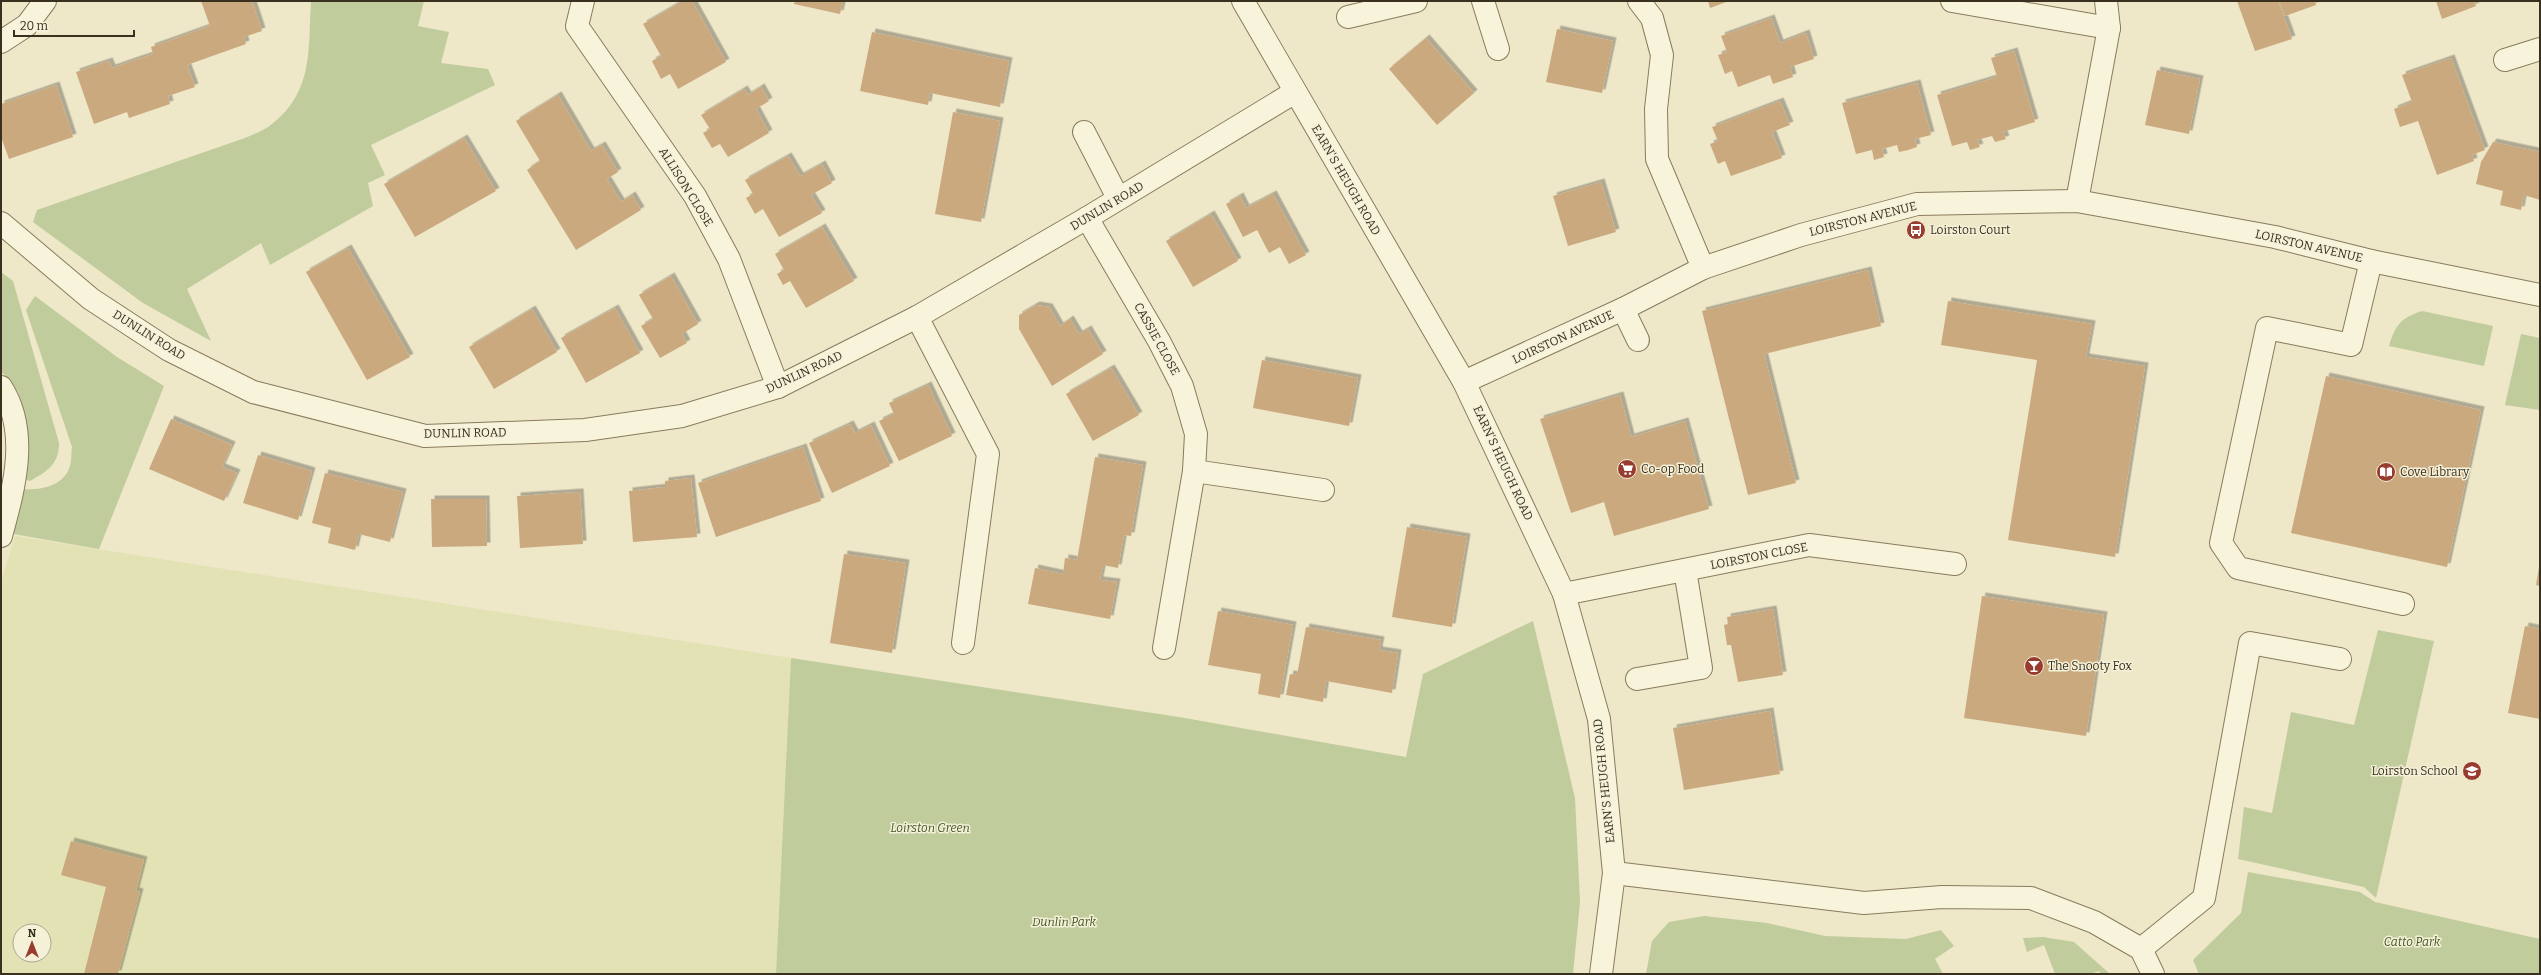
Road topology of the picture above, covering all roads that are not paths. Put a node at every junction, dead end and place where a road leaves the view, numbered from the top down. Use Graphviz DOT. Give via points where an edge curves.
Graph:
graph roads {
  1 [pos="45,1"];
  2 [pos="583,1"];
  3 [pos="1243,1"];
  4 [pos="1416,1"];
  5 [pos="1483,1"];
  6 [pos="1639,1"];
  7 [pos="1952,1"];
  8 [pos="2106,1"];
  9 [pos="1348,17"];
  10 [pos="2109,28"];
  11 [pos="1,42"];
  12 [pos="1498,49"];
  13 [pos="2540,50"];
  14 [pos="2505,60"];
  15 [pos="1295,92"];
  16 [pos="1084,132"];
  17 [pos="1118,198"];
  18 [pos="2077,201"];
  19 [pos="1087,218"];
  20 [pos="1,223"];
  21 [pos="2371,261"];
  22 [pos="1703,268"];
  23 [pos="2540,295"];
  24 [pos="1623,309"];
  25 [pos="917,318"];
  26 [pos="1638,340"];
  27 [pos="1464,382"];
  28 [pos="1,387"];
  29 [pos="778,387"];
  30 [pos="1194,471"];
  31 [pos="1322,490"];
  32 [pos="1,536"];
  33 [pos="1954,564"];
  34 [pos="1685,570"];
  35 [pos="1564,594"];
  36 [pos="2404,604"];
  37 [pos="963,643"];
  38 [pos="1164,648"];
  39 [pos="2340,659"];
  40 [pos="1637,679"];
  41 [pos="1614,873"];
  42 [pos="2141,949"];
  43 [pos="1601,974"];
  44 [pos="2153,974"];
  1 -- 11 [label="street" via="27,25"];
  2 -- 29 [label="street, ALLISON CLOSE" via="577,26 699,203 729,259"];
  3 -- 15 [label="street, EARN'S HEUGH ROAD"];
  4 -- 9 [label="street"];
  5 -- 12 [label="street"];
  6 -- 22 [label="street" via="1652,18 1662,55 1656,109 1657,159"];
  7 -- 10 [label="street"];
  8 -- 10 [label="street"];
  10 -- 18 [label="street"];
  13 -- 14 [label="street"];
  15 -- 17 [label="street, DUNLIN ROAD"];
  15 -- 27 [label="street, EARN'S HEUGH ROAD"];
  16 -- 17 [label="street"];
  17 -- 19 [label="street, DUNLIN ROAD"];
  18 -- 21 [label="street, LOIRSTON AVENUE" via="2275,236"];
  18 -- 22 [label="street, LOIRSTON AVENUE" via="1917,204 1800,235"];
  19 -- 25 [label="street, DUNLIN ROAD"];
  19 -- 30 [label="street, CASSIE CLOSE" via="1159,341 1182,386 1196,434"];
  20 -- 29 [label="street, DUNLIN ROAD" via="91,299 169,350 246,389 425,436 585,430 682,416"];
  21 -- 23 [label="street, LOIRSTON AVENUE"];
  21 -- 36 [label="street" via="2351,345 2267,328 2221,543 2238,568"];
  22 -- 24 [label="street, LOIRSTON AVENUE"];
  24 -- 26 [label="street"];
  24 -- 27 [label="street, LOIRSTON AVENUE"];
  25 -- 29 [label="street, DUNLIN ROAD"];
  25 -- 37 [label="street" via="988,454"];
  27 -- 35 [label="street, EARN'S HEUGH ROAD"];
  28 -- 32 [label="street" via="11,403 18,448"];
  30 -- 31 [label="street"];
  30 -- 38 [label="street, CASSIE CLOSE"];
  33 -- 34 [label="street, LOIRSTON CLOSE" via="1809,545"];
  34 -- 35 [label="street, LOIRSTON CLOSE"];
  34 -- 40 [label="street" via="1701,668"];
  35 -- 41 [label="street, EARN'S HEUGH ROAD" via="1599,719"];
  39 -- 42 [label="street" via="2250,643 2204,898"];
  41 -- 42 [label="street" via="1864,903 1942,897 2031,898 2094,922"];
  41 -- 43 [label="street, EARN'S HEUGH ROAD"];
  42 -- 44 [label="street"];
}
